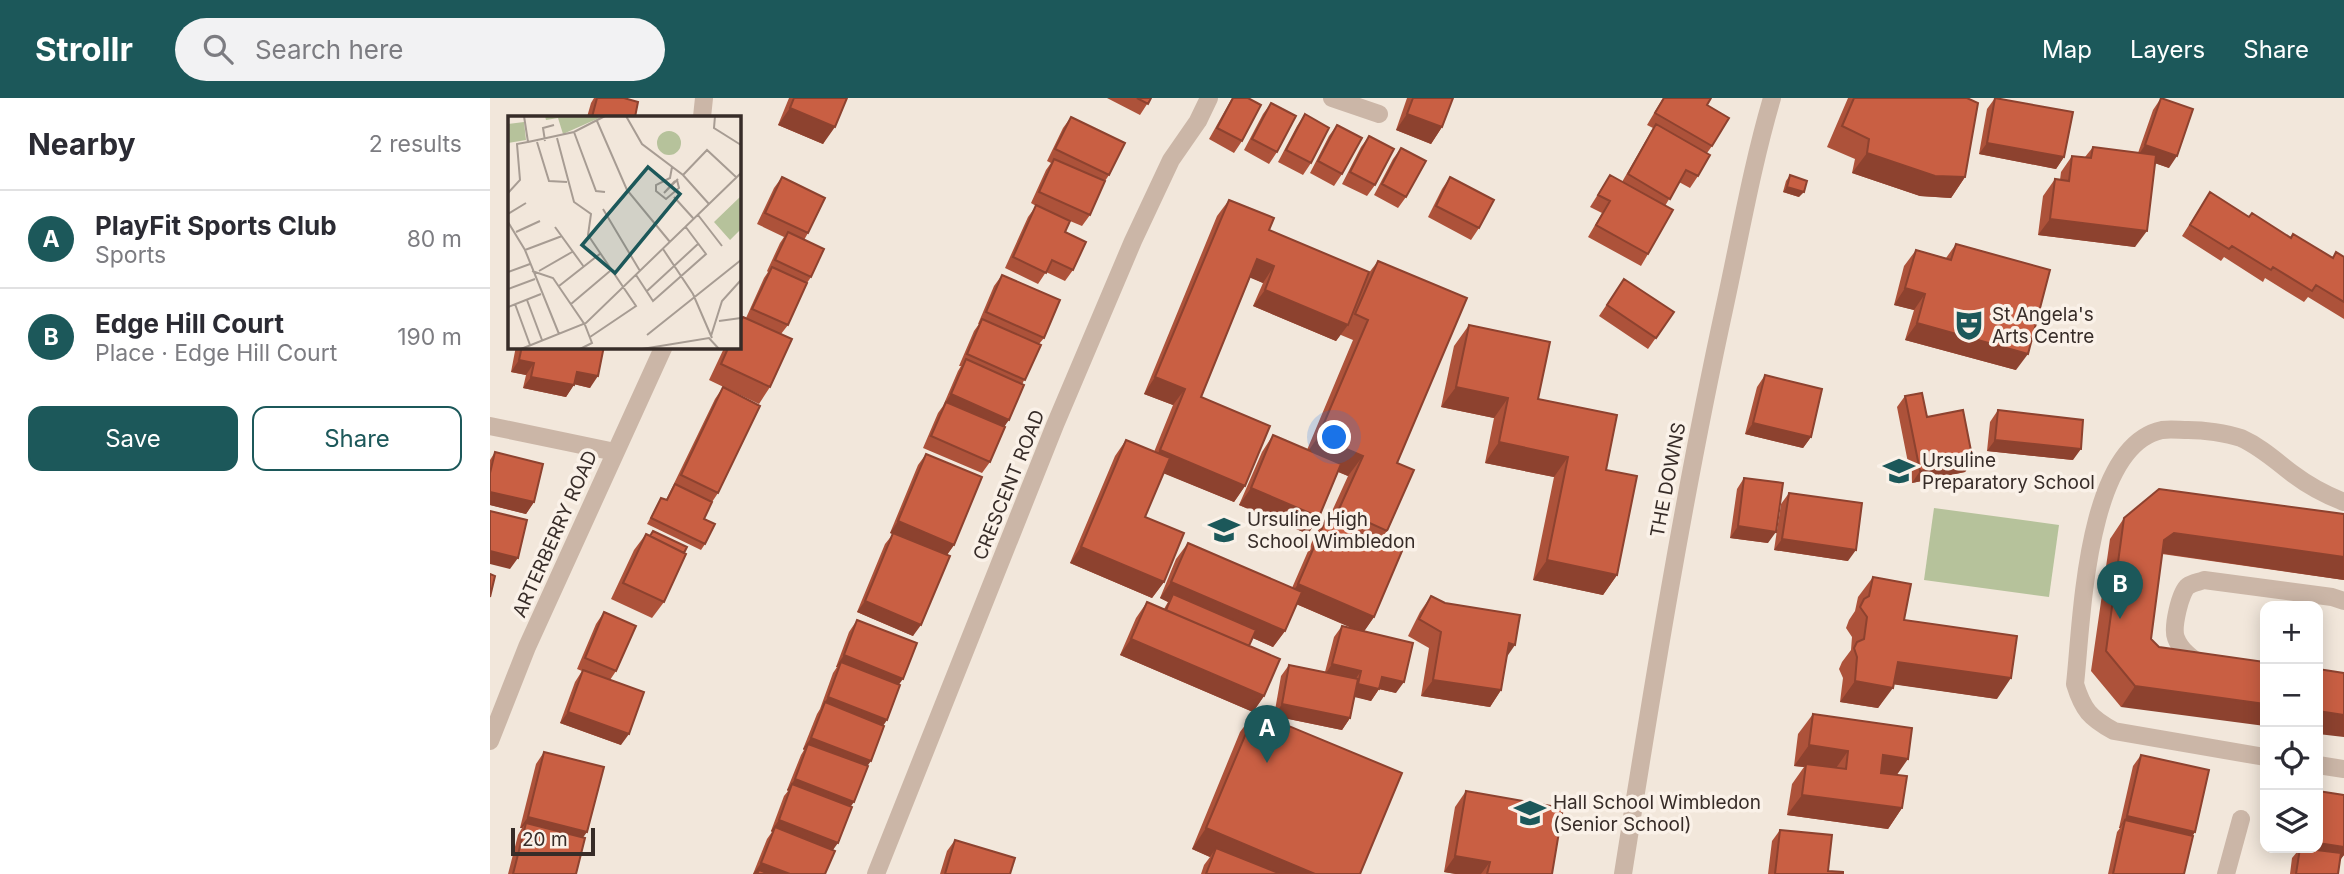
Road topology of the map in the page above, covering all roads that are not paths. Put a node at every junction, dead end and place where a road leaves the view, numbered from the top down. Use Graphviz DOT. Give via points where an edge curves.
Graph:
graph roads {
  1 [pos="704,98"];
  2 [pos="1209,98"];
  3 [pos="1332,98"];
  4 [pos="1772,98"];
  5 [pos="1379,114"];
  6 [pos="702,116"];
  7 [pos="663,348"];
  8 [pos="490,426"];
  9 [pos="615,452"];
  10 [pos="2344,502"];
  11 [pos="2344,601"];
  12 [pos="2225,667"];
  13 [pos="490,741"];
  14 [pos="2260,756"];
  15 [pos="2323,766"];
  16 [pos="2344,769"];
  17 [pos="2241,819"];
  18 [pos="876,874"];
  19 [pos="1623,874"];
  20 [pos="2227,874"];
  1 -- 6 [label="street"];
  2 -- 18 [label="street, CRESCENT ROAD" via="1171,160 1118,276"];
  3 -- 5 [label="street"];
  4 -- 19 [label="street, THE DOWNS" via="1688,489"];
  7 -- 9 [label="street, ARTERBERRY ROAD"];
  8 -- 9 [label="street"];
  9 -- 13 [label="street, ARTERBERRY ROAD"];
  10 -- 14 [label="street" via="2320,493 2239,438 2197,430 2161,430 2137,443 2106,488 2091,544 2075,684 2081,704 2094,720 2114,731"];
  11 -- 12 [label="street" via="2204,580 2189,585 2181,595 2175,636 2199,663"];
  15 -- 16 [label="street"];
  17 -- 20 [label="street"];
}
